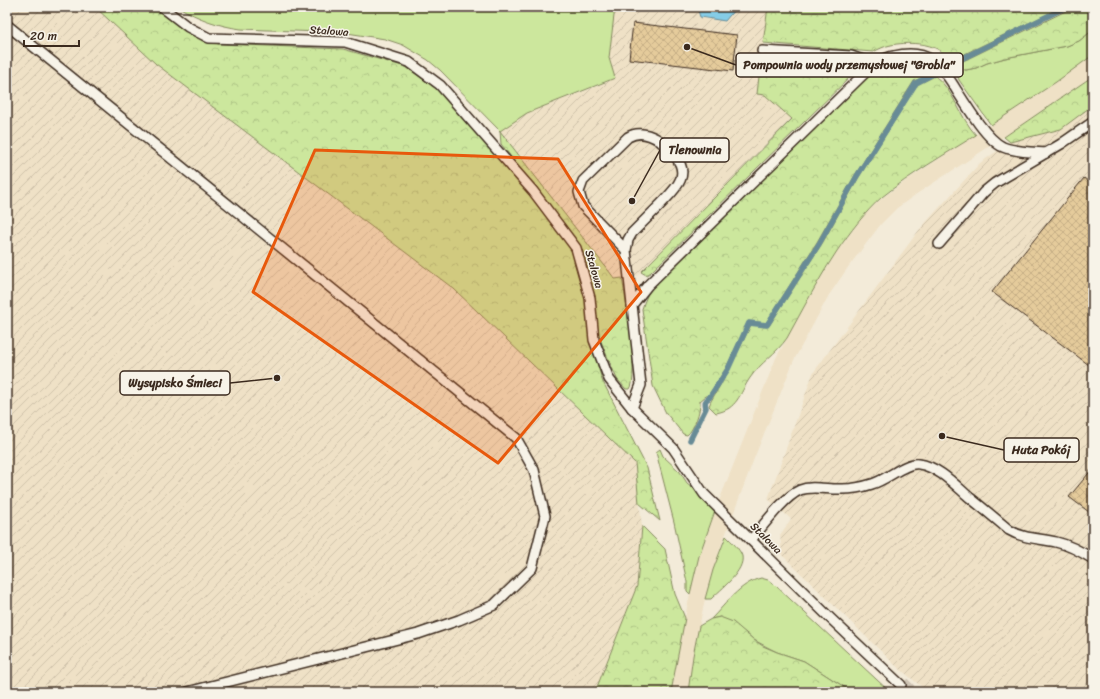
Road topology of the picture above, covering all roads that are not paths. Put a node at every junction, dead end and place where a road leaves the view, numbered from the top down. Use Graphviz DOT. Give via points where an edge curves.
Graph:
graph roads {
  1 [pos="162,7"];
  2 [pos="7,25"];
  3 [pos="762,50"];
  4 [pos="874,64"];
  5 [pos="1093,122"];
  6 [pos="1046,153"];
  7 [pos="939,244"];
  8 [pos="626,250"];
  9 [pos="632,305"];
  10 [pos="632,408"];
  11 [pos="751,540"];
  12 [pos="1093,559"];
  13 [pos="901,685"];
  14 [pos="188,692"];
  1 -- 10 [label="lane, Stalowa" via="188,27 209,38 345,42 409,62 440,85 533,191 576,248 590,298 594,340 609,379"];
  2 -- 14 [label="lane" via="516,438 534,470 546,516 532,568 494,605 418,634"];
  3 -- 4 [label="lane" via="851,56"];
  4 -- 6 [label="lane" via="893,56 926,56 946,73 986,134 1002,147 1023,152"];
  4 -- 9 [label="lane" via="648,285"];
  5 -- 6 [label="lane"];
  6 -- 7 [label="lane" via="984,192"];
  8 -- 8 [label="lane" via="583,206 579,192 583,181 628,136 635,133 652,136 661,141 673,153 682,168 681,179 676,189 632,233"];
  8 -- 9 [label="lane"];
  9 -- 10 [label="lane" via="640,385"];
  10 -- 11 [label="lane, Stalowa" via="673,448 704,494"];
  11 -- 12 [label="lane" via="791,495 801,490 859,488 888,477 909,464 919,464 940,472 1019,536 1065,544"];
  11 -- 13 [label="lane, Stalowa"];
}
